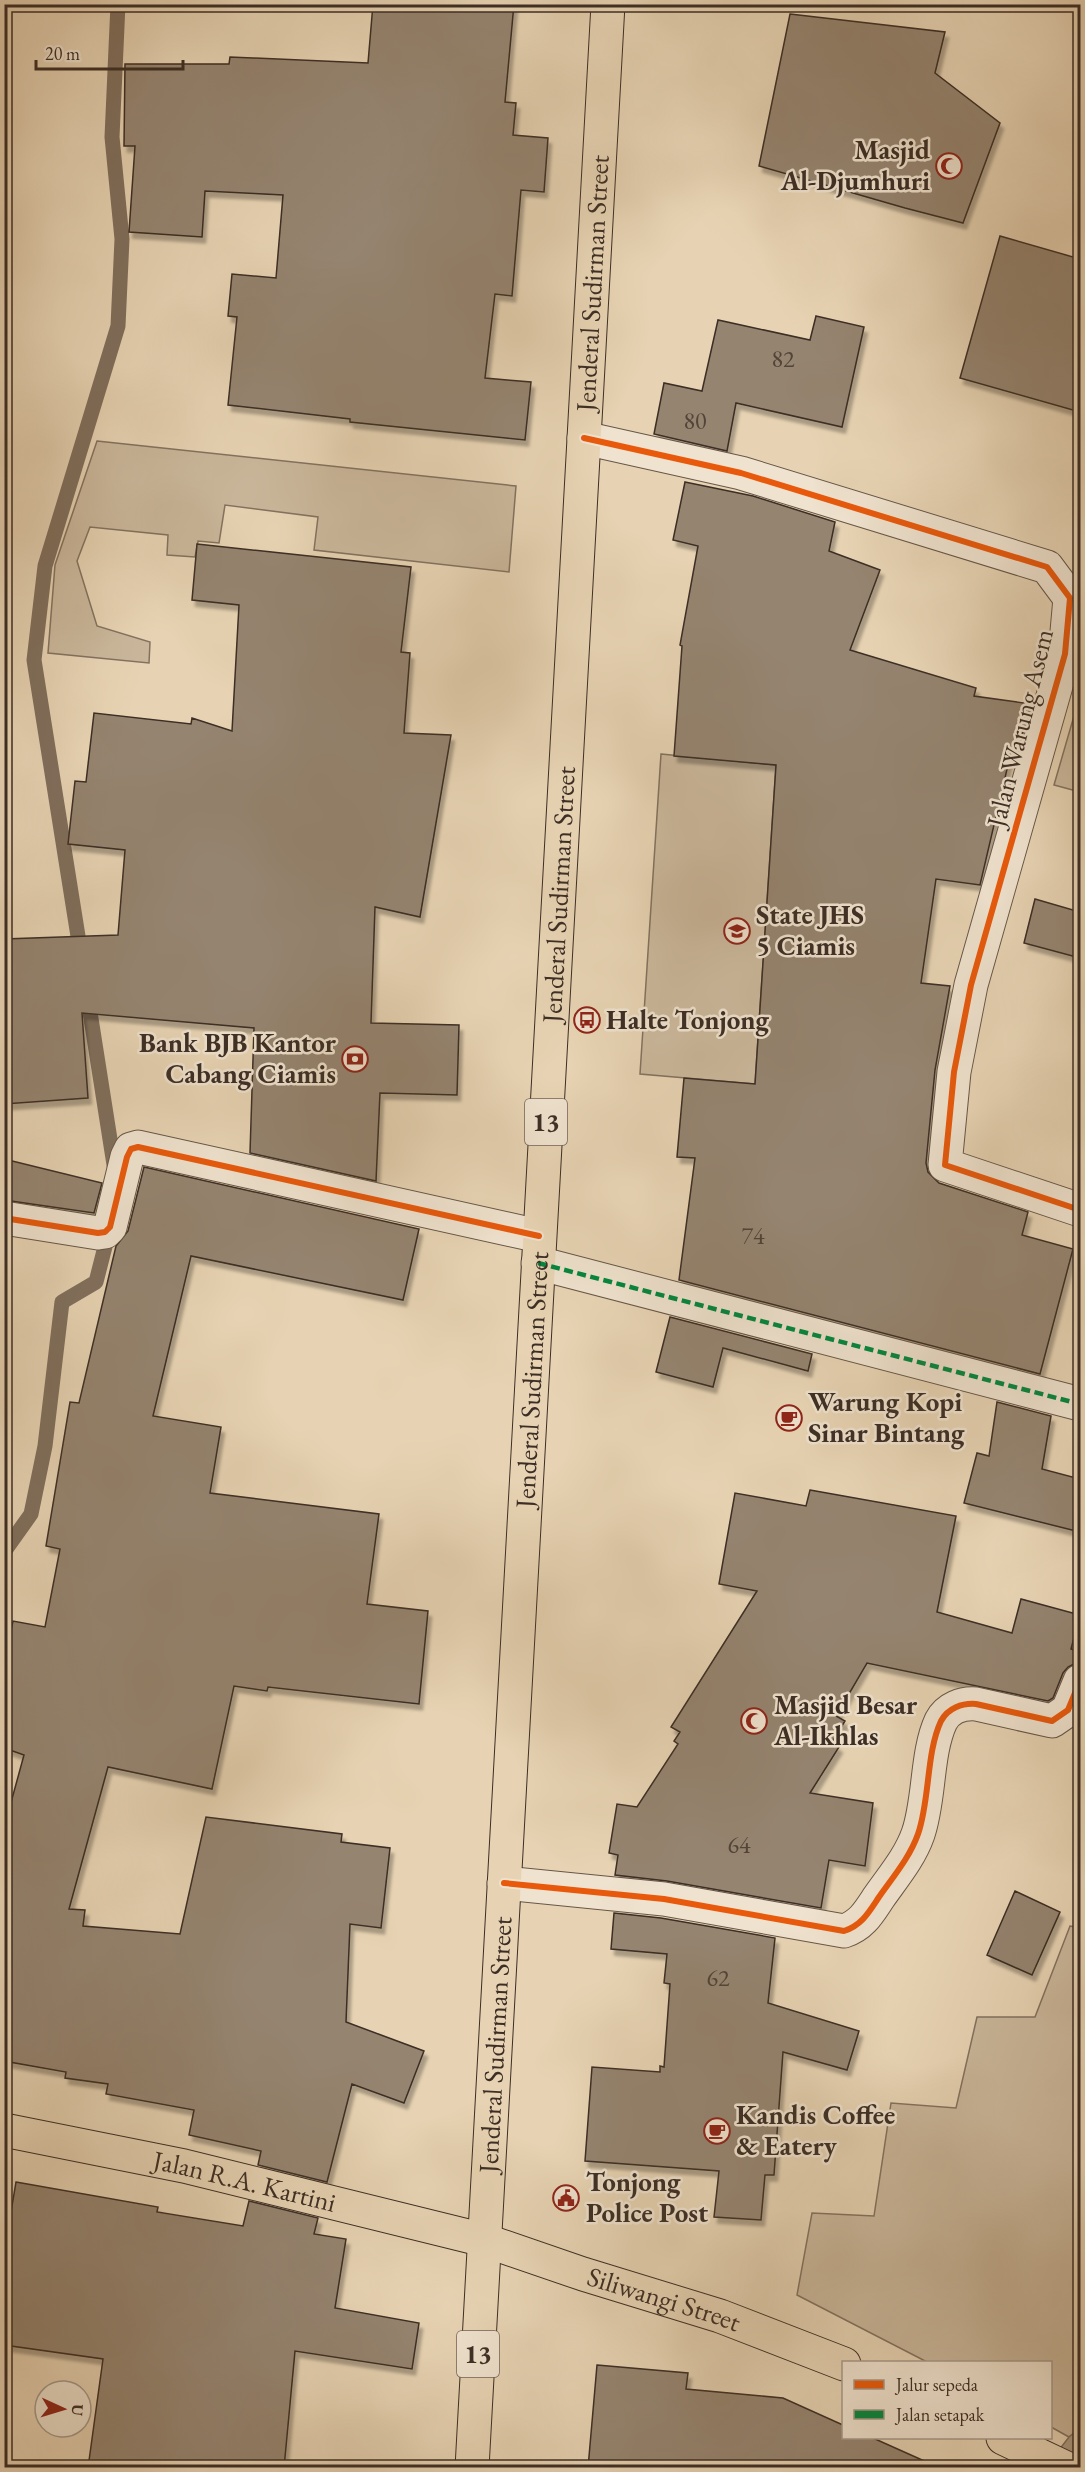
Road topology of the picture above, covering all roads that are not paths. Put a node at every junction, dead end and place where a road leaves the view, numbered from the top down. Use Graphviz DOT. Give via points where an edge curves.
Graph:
graph roads {
  1 [pos="608,4"];
  2 [pos="584,438"];
  3 [pos="1080,1210"];
  4 [pos="4,1218"];
  5 [pos="539,1249"];
  6 [pos="1080,1404"];
  7 [pos="1080,1681"];
  8 [pos="504,1882"];
  9 [pos="4,2130"];
  10 [pos="484,2240"];
  11 [pos="842,2364"];
  12 [pos="1005,2439"];
  13 [pos="472,2468"];
  14 [pos="1066,2468"];
  1 -- 2 [label="main road, Jenderal Sudirman Street / 13"];
  2 -- 3 [label="street, Jalan Warung Asem" via="741,472 1047,567 1070,598 1065,654 971,985 954,1072 945,1165"];
  2 -- 5 [label="main road, Jenderal Sudirman Street / 13"];
  4 -- 5 [label="street" via="105,1232 110,1227 127,1157 131,1149 138,1147"];
  5 -- 6 [label="street"];
  5 -- 8 [label="main road, Jenderal Sudirman Street / 13"];
  7 -- 8 [label="street" via="1068,1710 1052,1721 976,1704 955,1707 947,1713 934,1747 922,1823 912,1849 862,1921 850,1929 664,1899"];
  8 -- 10 [label="main road, Jenderal Sudirman Street / 13"];
  9 -- 10 [label="main road, Jalan R.A. Kartini" via="184,2166"];
  10 -- 11 [label="main road, Siliwangi Street" via="720,2316"];
  10 -- 13 [label="main road, Jenderal Sudirman Street / 13"];
  12 -- 14 [label="main road"];
}
